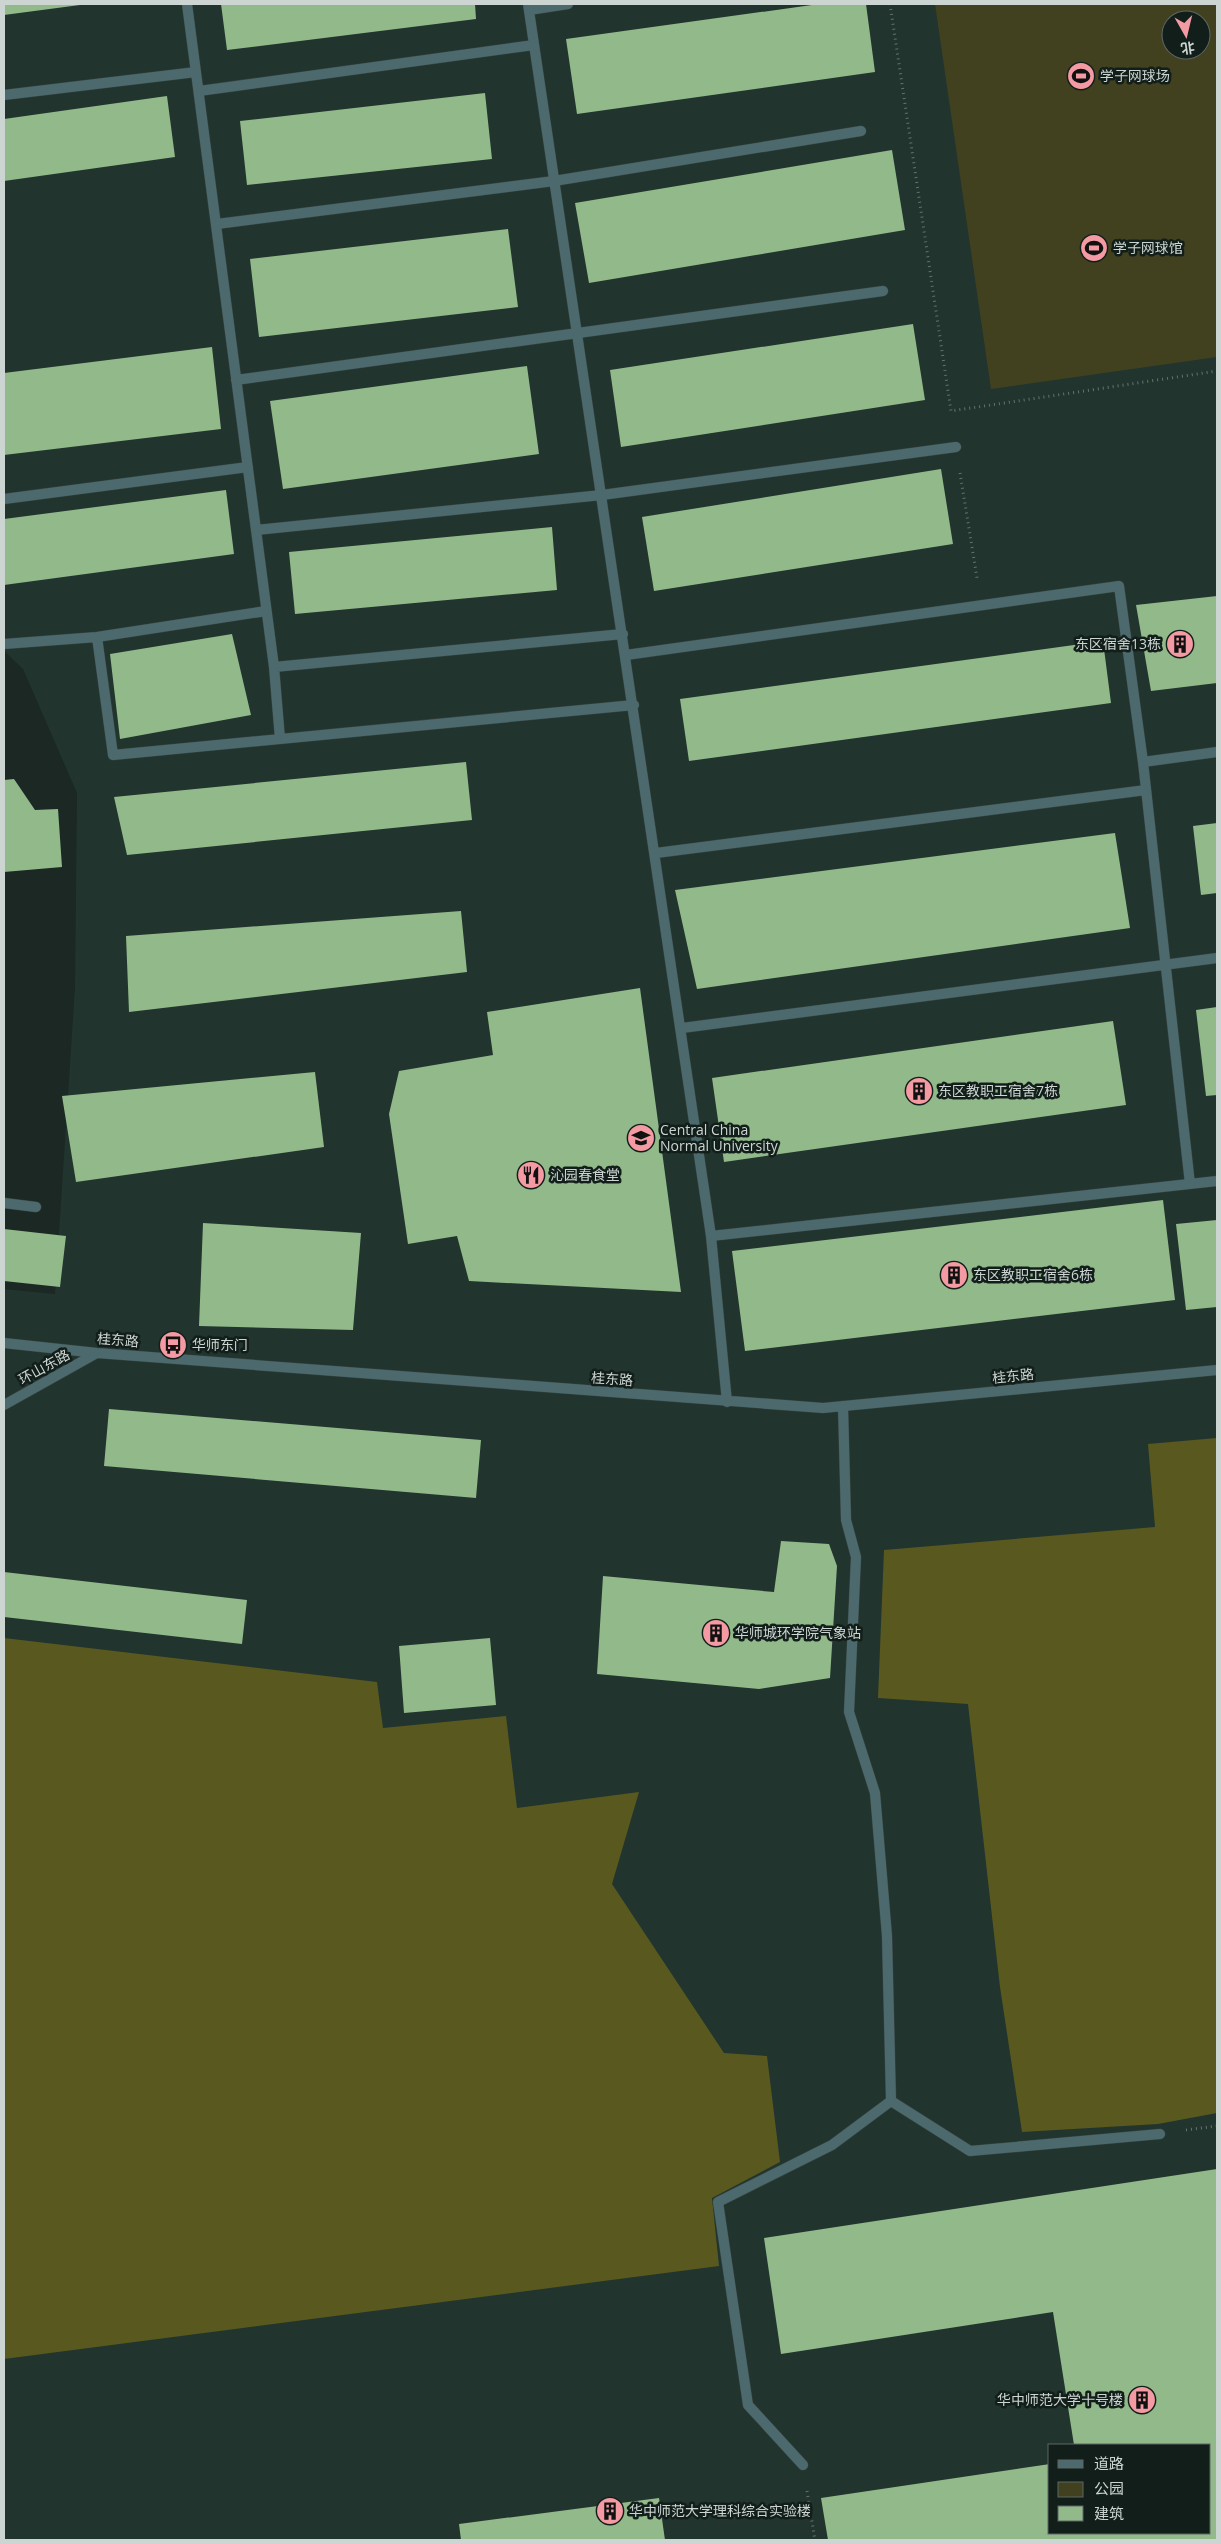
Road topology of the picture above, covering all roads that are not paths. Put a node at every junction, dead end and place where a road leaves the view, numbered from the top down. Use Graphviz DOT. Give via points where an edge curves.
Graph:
graph roads {
  1 [pos="187,4"];
  2 [pos="568,4"];
  3 [pos="529,7"];
  4 [pos="534,45"];
  5 [pos="196,72"];
  6 [pos="199,91"];
  7 [pos="4,95"];
  8 [pos="861,131"];
  9 [pos="554,181"];
  10 [pos="216,224"];
  11 [pos="883,291"];
  12 [pos="578,333"];
  13 [pos="236,380"];
  14 [pos="956,447"];
  15 [pos="248,467"];
  16 [pos="602,495"];
  17 [pos="4,499"];
  18 [pos="256,530"];
  19 [pos="266,611"];
  20 [pos="623,634"];
  21 [pos="97,636"];
  22 [pos="4,644"];
  23 [pos="626,655"];
  24 [pos="274,667"];
  25 [pos="634,705"];
  26 [pos="280,739"];
  27 [pos="1217,752"];
  28 [pos="1143,762"];
  29 [pos="1146,790"];
  30 [pos="656,853"];
  31 [pos="1217,958"];
  32 [pos="1166,964"];
  33 [pos="682,1028"];
  34 [pos="1217,1181"];
  35 [pos="1190,1184"];
  36 [pos="4,1203"];
  37 [pos="36,1207"];
  38 [pos="711,1236"];
  39 [pos="4,1343"];
  40 [pos="97,1353"];
  41 [pos="1217,1370"];
  42 [pos="727,1402"];
  43 [pos="4,1405"];
  44 [pos="842,1406"];
  45 [pos="891,2101"];
  46 [pos="1160,2134"];
  47 [pos="803,2465"];
  1 -- 5 [label="street"];
  2 -- 3 [label="street"];
  3 -- 4 [label="street"];
  4 -- 6 [label="street"];
  4 -- 9 [label="street"];
  5 -- 6 [label="street"];
  5 -- 7 [label="street"];
  6 -- 10 [label="street"];
  8 -- 9 [label="street"];
  9 -- 10 [label="street"];
  9 -- 12 [label="street"];
  10 -- 13 [label="street"];
  11 -- 12 [label="street"];
  12 -- 13 [label="street"];
  12 -- 16 [label="street"];
  13 -- 15 [label="street"];
  14 -- 16 [label="street"];
  15 -- 17 [label="street"];
  15 -- 18 [label="street"];
  16 -- 18 [label="street"];
  16 -- 20 [label="street"];
  18 -- 19 [label="street"];
  19 -- 21 [label="street"];
  19 -- 24 [label="street"];
  20 -- 23 [label="street"];
  20 -- 24 [label="street"];
  21 -- 22 [label="street"];
  21 -- 26 [label="street" via="113,756"];
  23 -- 25 [label="street"];
  23 -- 28 [label="street" via="1118,586"];
  24 -- 26 [label="street"];
  25 -- 26 [label="street"];
  25 -- 30 [label="street"];
  27 -- 28 [label="street"];
  28 -- 29 [label="street"];
  29 -- 30 [label="street"];
  29 -- 32 [label="street"];
  30 -- 33 [label="street"];
  31 -- 32 [label="street"];
  32 -- 33 [label="street"];
  32 -- 35 [label="street"];
  33 -- 38 [label="street"];
  34 -- 35 [label="street"];
  35 -- 38 [label="street"];
  36 -- 37 [label="street"];
  38 -- 42 [label="street"];
  39 -- 40 [label="street, 桂东路"];
  40 -- 42 [label="street, 桂东路"];
  40 -- 43 [label="street, 环山东路"];
  41 -- 44 [label="street, 桂东路"];
  42 -- 44 [label="street, 桂东路" via="823,1408"];
  44 -- 45 [label="street" via="846,1520 856,1557 849,1712 876,1793 887,1936"];
  45 -- 46 [label="street" via="970,2151"];
  45 -- 47 [label="street" via="832,2145 718,2202 748,2404"];
}
